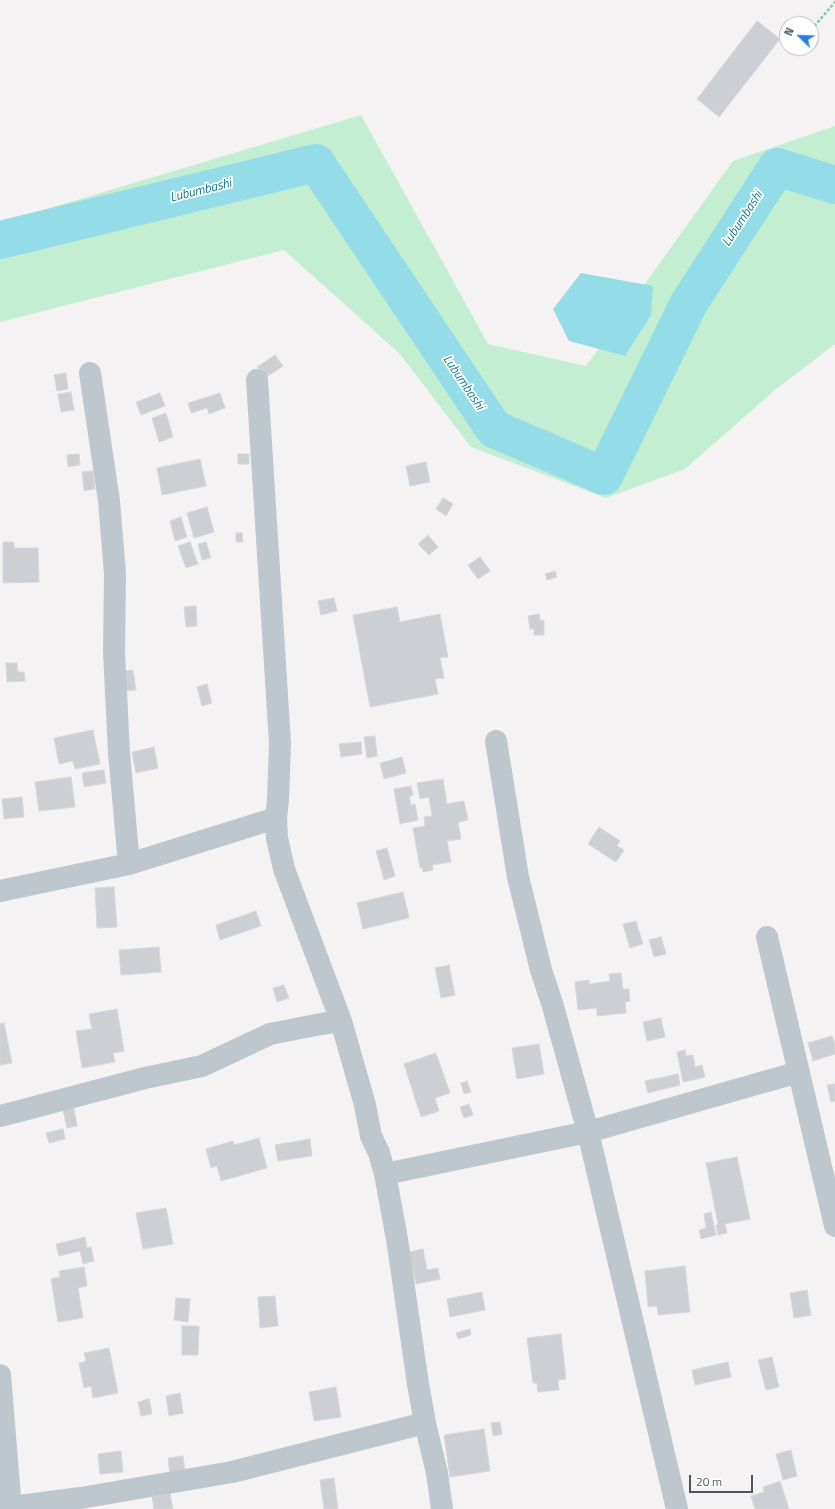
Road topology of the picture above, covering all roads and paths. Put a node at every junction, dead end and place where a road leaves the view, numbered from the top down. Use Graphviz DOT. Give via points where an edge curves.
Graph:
graph roads {
  1 [pos="835,2"];
  2 [pos="819,21"];
  3 [pos="90,373"];
  4 [pos="257,380"];
  5 [pos="496,741"];
  6 [pos="276,818"];
  7 [pos="129,864"];
  8 [pos="0,891"];
  9 [pos="767,937"];
  10 [pos="341,1021"];
  11 [pos="799,1072"];
  12 [pos="0,1116"];
  13 [pos="588,1132"];
  14 [pos="385,1174"];
  15 [pos="835,1226"];
  16 [pos="0,1374"];
  17 [pos="425,1423"];
  18 [pos="11,1508"];
  19 [pos="442,1509"];
  20 [pos="677,1509"];
  1 -- 2 [label="path"];
  3 -- 7 [label="street" via="109,501 115,574 114,652 119,753"];
  4 -- 6 [label="street" via="280,743"];
  5 -- 13 [label="street" via="518,877 541,970"];
  6 -- 7 [label="street"];
  6 -- 10 [label="street" via="277,838 284,869"];
  7 -- 8 [label="street"];
  9 -- 11 [label="street"];
  10 -- 12 [label="street" via="270,1034 202,1066 145,1078"];
  10 -- 14 [label="street" via="365,1105 371,1136"];
  11 -- 13 [label="street"];
  11 -- 15 [label="street"];
  13 -- 14 [label="street"];
  13 -- 20 [label="street"];
  14 -- 17 [label="street"];
  16 -- 18 [label="street"];
  17 -- 18 [label="street" via="232,1472"];
  17 -- 19 [label="street"];
}
